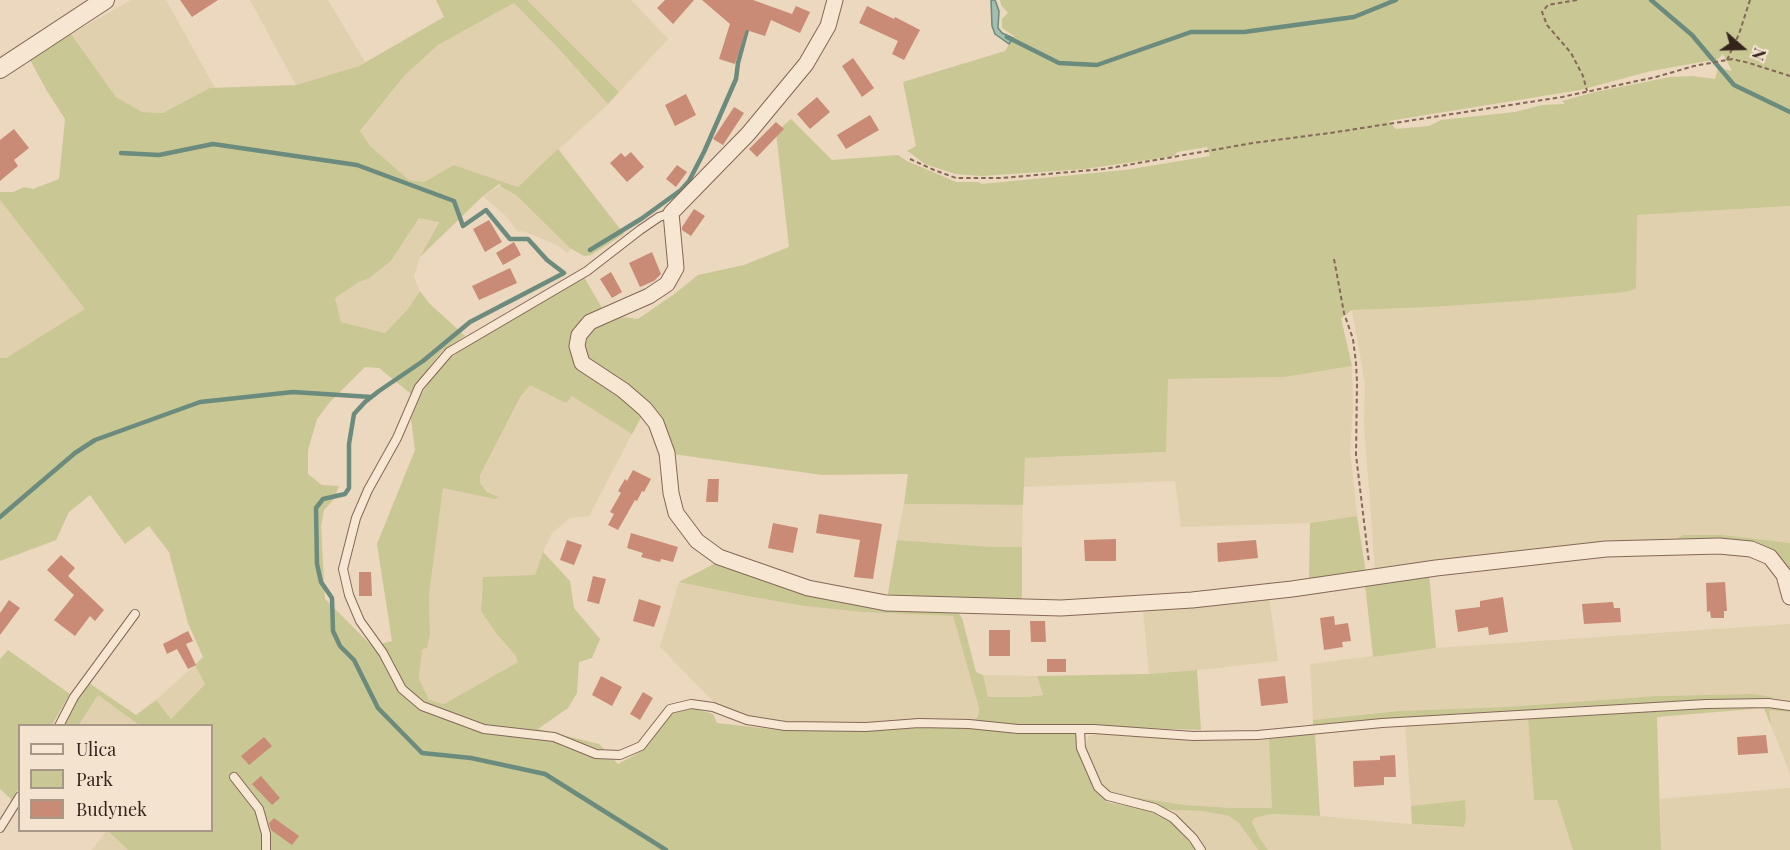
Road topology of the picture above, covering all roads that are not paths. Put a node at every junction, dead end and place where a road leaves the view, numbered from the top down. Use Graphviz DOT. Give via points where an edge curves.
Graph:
graph roads {
  1 [pos="105,0"];
  2 [pos="835,0"];
  3 [pos="0,69"];
  4 [pos="671,213"];
  5 [pos="1790,597"];
  6 [pos="135,614"];
  7 [pos="1790,706"];
  8 [pos="60,724"];
  9 [pos="1080,730"];
  10 [pos="234,777"];
  11 [pos="18,799"];
  12 [pos="0,828"];
  13 [pos="266,850"];
  14 [pos="1201,850"];
  1 -- 3 [label="street"];
  2 -- 4 [label="street" via="828,26 806,64 747,134"];
  4 -- 5 [label="street" via="676,268 667,284 650,296 590,322 579,335 577,346 582,363 623,390 656,423 667,453 676,513 697,541 720,557 808,588 886,603 1061,608 1192,600 1606,549 1719,546 1751,549 1770,557 1784,575"];
  4 -- 9 [label="lane" via="640,230 587,271 449,352 419,387 356,518 343,569 360,621 402,689 422,706 484,729 554,737 596,754 620,755 640,746 670,709 691,704 785,726 866,728 919,723"];
  6 -- 8 [label="lane" via="74,698"];
  7 -- 9 [label="lane" via="1768,702 1662,706 1382,723 1258,735"];
  9 -- 14 [label="lane" via="1081,747 1098,787 1108,796 1155,808 1173,818"];
  10 -- 13 [label="lane" via="259,809"];
  11 -- 12 [label="lane"];
}
